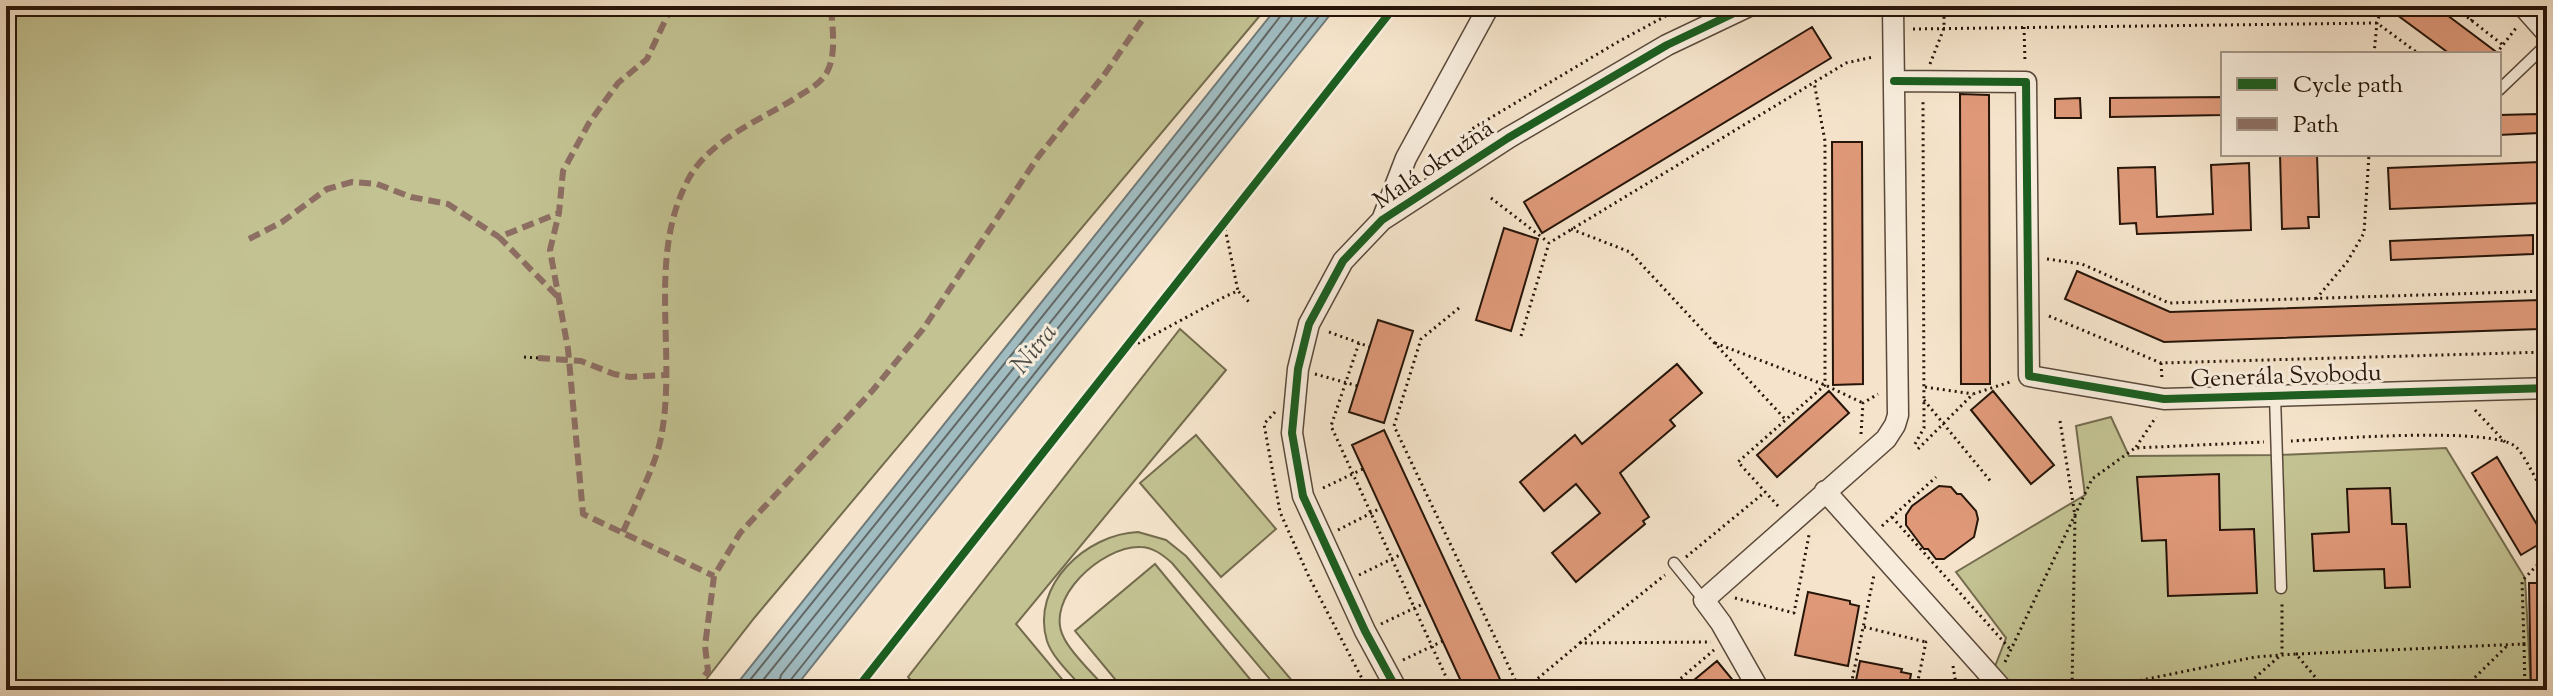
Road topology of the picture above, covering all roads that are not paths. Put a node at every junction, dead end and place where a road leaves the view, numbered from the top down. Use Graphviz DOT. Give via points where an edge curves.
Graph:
graph roads {
  1 [pos="1489,6"];
  2 [pos="1749,6"];
  3 [pos="1893,6"];
  4 [pos="2526,9"];
  5 [pos="2547,33"];
  6 [pos="2547,44"];
  7 [pos="1894,81"];
  8 [pos="2501,88"];
  9 [pos="1382,220"];
  10 [pos="2547,388"];
  11 [pos="2275,396"];
  12 [pos="1820,496"];
  13 [pos="1677,563"];
  14 [pos="2281,588"];
  15 [pos="1704,600"];
  16 [pos="1999,686"];
  17 [pos="1397,690"];
  18 [pos="1759,690"];
  1 -- 9 [label="street" via="1406,158"];
  2 -- 9 [label="street, Malá okružná" via="1667,45"];
  3 -- 7 [label="street"];
  4 -- 5 [label="street"];
  6 -- 8 [label="lane"];
  7 -- 11 [label="street, Generála Svobodu" via="2026,82 2029,376 2164,399"];
  7 -- 12 [label="street" via="1895,425"];
  9 -- 17 [label="street, Malá okružná" via="1343,261 1309,324 1292,433 1303,496"];
  10 -- 11 [label="street, Generála Svobodu"];
  11 -- 14 [label="lane"];
  12 -- 15 [label="street"];
  12 -- 16 [label="street" via="1873,546"];
  13 -- 15 [label="lane"];
  15 -- 18 [label="street"];
}
